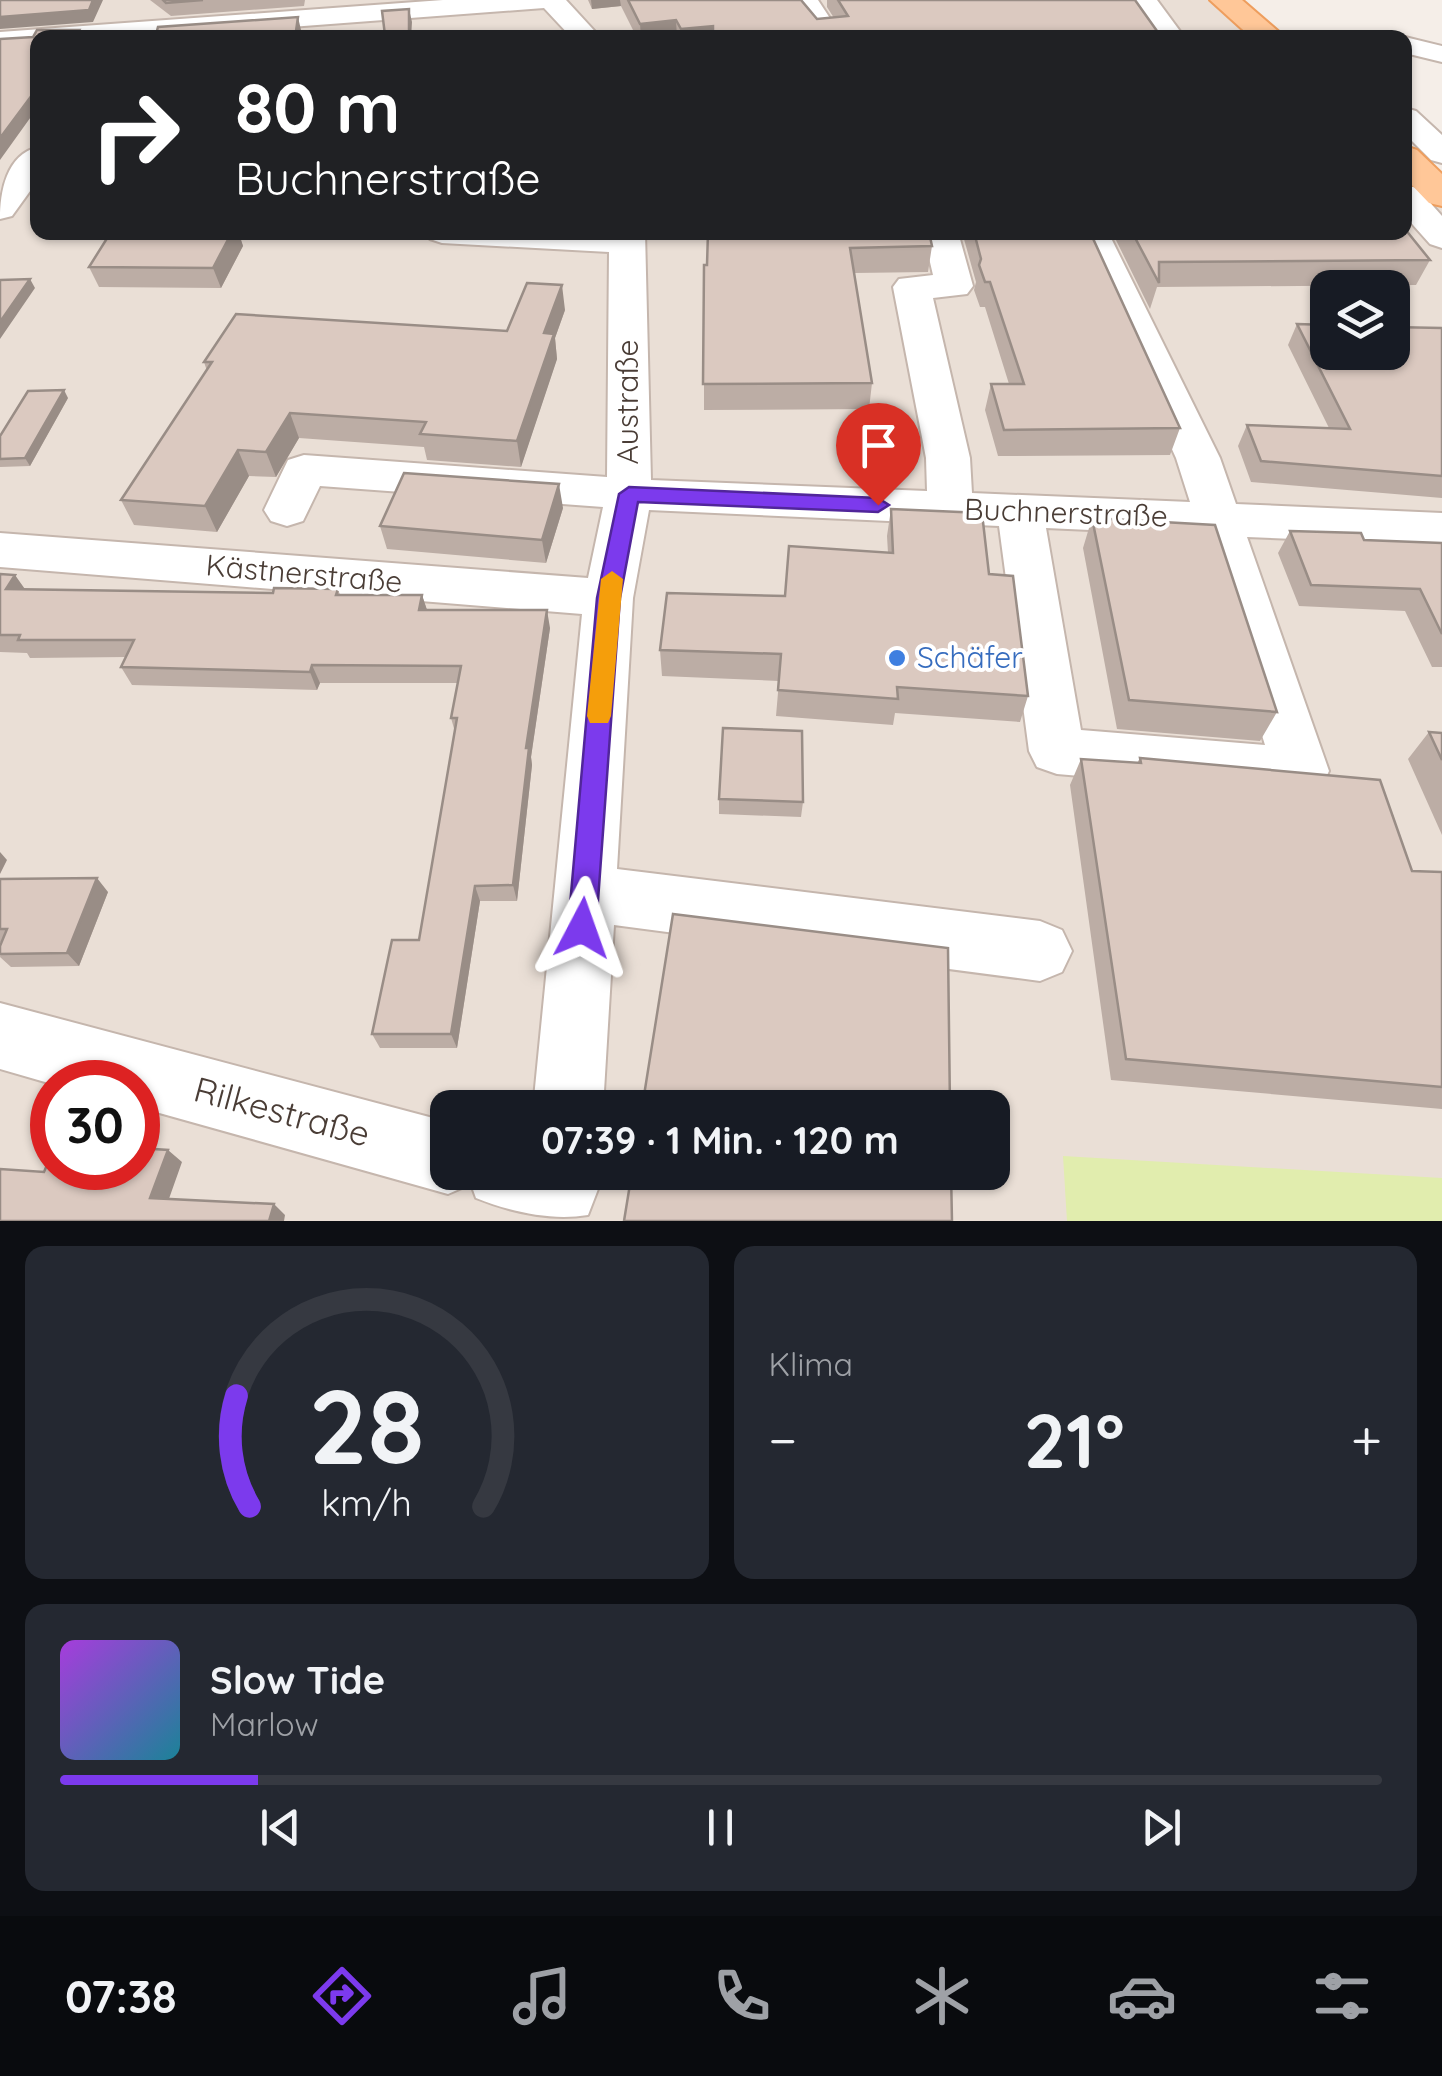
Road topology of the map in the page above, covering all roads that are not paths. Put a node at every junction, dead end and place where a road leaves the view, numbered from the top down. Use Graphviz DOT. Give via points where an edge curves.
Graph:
graph roads {
  1 [pos="131,0"];
  2 [pos="551,0"];
  3 [pos="805,0"];
  4 [pos="1144,0"];
  5 [pos="1224,0"];
  6 [pos="125,30"];
  7 [pos="185,30"];
  8 [pos="580,30"];
  9 [pos="825,30"];
  10 [pos="1166,30"];
  11 [pos="1262,30"];
  12 [pos="30,39"];
  13 [pos="0,40"];
  14 [pos="1442,54"];
  15 [pos="1412,61"];
  16 [pos="1412,124"];
  17 [pos="1442,154"];
  18 [pos="1412,164"];
  19 [pos="19,173"];
  20 [pos="1442,194"];
  21 [pos="1412,203"];
  22 [pos="0,208"];
  23 [pos="1442,237"];
  24 [pos="627,240"];
  25 [pos="942,240"];
  26 [pos="1094,240"];
  27 [pos="629,494"];
  28 [pos="950,508"];
  29 [pos="287,510"];
  30 [pos="1020,511"];
  31 [pos="1218,520"];
  32 [pos="1442,529"];
  33 [pos="0,550"];
  34 [pos="608,598"];
  35 [pos="585,893"];
  36 [pos="1040,951"];
  37 [pos="0,1036"];
  38 [pos="569,1090"];
  39 [pos="430,1153"];
  1 -- 6 [label="street"];
  2 -- 7 [label="street"];
  2 -- 8 [label="street"];
  3 -- 9 [label="street"];
  4 -- 10 [label="street"];
  5 -- 11 [label="main road"];
  12 -- 13 [label="street"];
  14 -- 15 [label="street"];
  16 -- 17 [label="street"];
  18 -- 20 [label="main road"];
  19 -- 22 [label="street"];
  21 -- 23 [label="street"];
  24 -- 27 [label="street, Austraße"];
  25 -- 28 [label="street" via="954,286 912,287 948,458"];
  26 -- 31 [label="street" via="1198,458"];
  27 -- 28 [label="street, Buchnerstraße"];
  27 -- 29 [label="street, Buchnerstraße" via="304,470"];
  27 -- 34 [label="street, Austraße"];
  28 -- 30 [label="street, Buchnerstraße"];
  30 -- 31 [label="street, Buchnerstraße"];
  30 -- 31 [label="street" via="1057,752 1302,771"];
  31 -- 32 [label="street, Buchnerstraße"];
  33 -- 34 [label="street, Kästnerstraße"];
  34 -- 35 [label="street, Austraße"];
  35 -- 36 [label="street"];
  35 -- 38 [label="street, Austraße"];
  37 -- 39 [label="street, Rilkestraße"];
}
